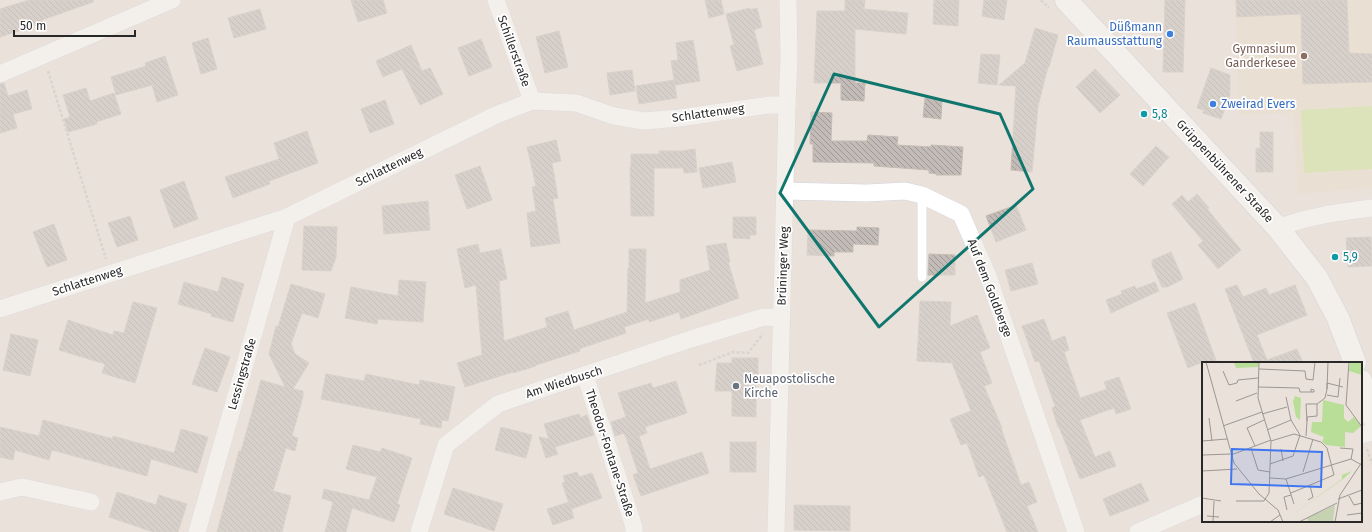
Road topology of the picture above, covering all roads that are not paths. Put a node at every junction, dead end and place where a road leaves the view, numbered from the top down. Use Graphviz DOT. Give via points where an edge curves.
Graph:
graph roads {
  1 [pos="496,0"];
  2 [pos="788,0"];
  3 [pos="167,1"];
  4 [pos="1058,6"];
  5 [pos="0,74"];
  6 [pos="532,101"];
  7 [pos="787,105"];
  8 [pos="786,191"];
  9 [pos="922,195"];
  10 [pos="1372,208"];
  11 [pos="287,217"];
  12 [pos="1278,228"];
  13 [pos="922,277"];
  14 [pos="0,309"];
  15 [pos="782,318"];
  16 [pos="1355,362"];
  17 [pos="585,375"];
  18 [pos="1362,384"];
  19 [pos="1372,416"];
  20 [pos="1372,432"];
  21 [pos="1362,435"];
  22 [pos="0,492"];
  23 [pos="91,502"];
  24 [pos="1202,504"];
  25 [pos="197,532"];
  26 [pos="419,532"];
  27 [pos="634,532"];
  28 [pos="776,532"];
  29 [pos="1076,532"];
  30 [pos="1138,532"];
  1 -- 6 [label="street, Schillerstraße"];
  2 -- 7 [label="street, Brüninger Weg"];
  3 -- 5 [label="street"];
  4 -- 12 [label="street, Grüppenbührener Straße"];
  6 -- 7 [label="street, Schlattenweg" via="576,103 614,116 644,121 769,105"];
  6 -- 11 [label="street, Schlattenweg" via="496,115"];
  7 -- 8 [label="street, Brüninger Weg"];
  8 -- 9 [label="street, Auf dem Goldberge" via="905,192"];
  8 -- 15 [label="street, Brüninger Weg"];
  9 -- 13 [label="lane"];
  9 -- 29 [label="street, Auf dem Goldberge" via="960,214 988,276"];
  10 -- 12 [label="street" via="1297,220"];
  11 -- 14 [label="street, Schlattenweg"];
  11 -- 25 [label="street, Lessingstraße"];
  12 -- 16 [label="street, Grüppenbührener Straße" via="1317,278 1338,318"];
  15 -- 17 [label="street, Am Wiedbusch" via="764,317"];
  15 -- 28 [label="street, Brüninger Weg"];
  17 -- 26 [label="street, Am Wiedbusch" via="498,404 446,444"];
  17 -- 27 [label="street, Theodor-Fontane-Straße"];
  18 -- 19 [label="street"];
  20 -- 21 [label="street"];
  22 -- 23 [label="street" via="22,487"];
  24 -- 30 [label="street"];
}
